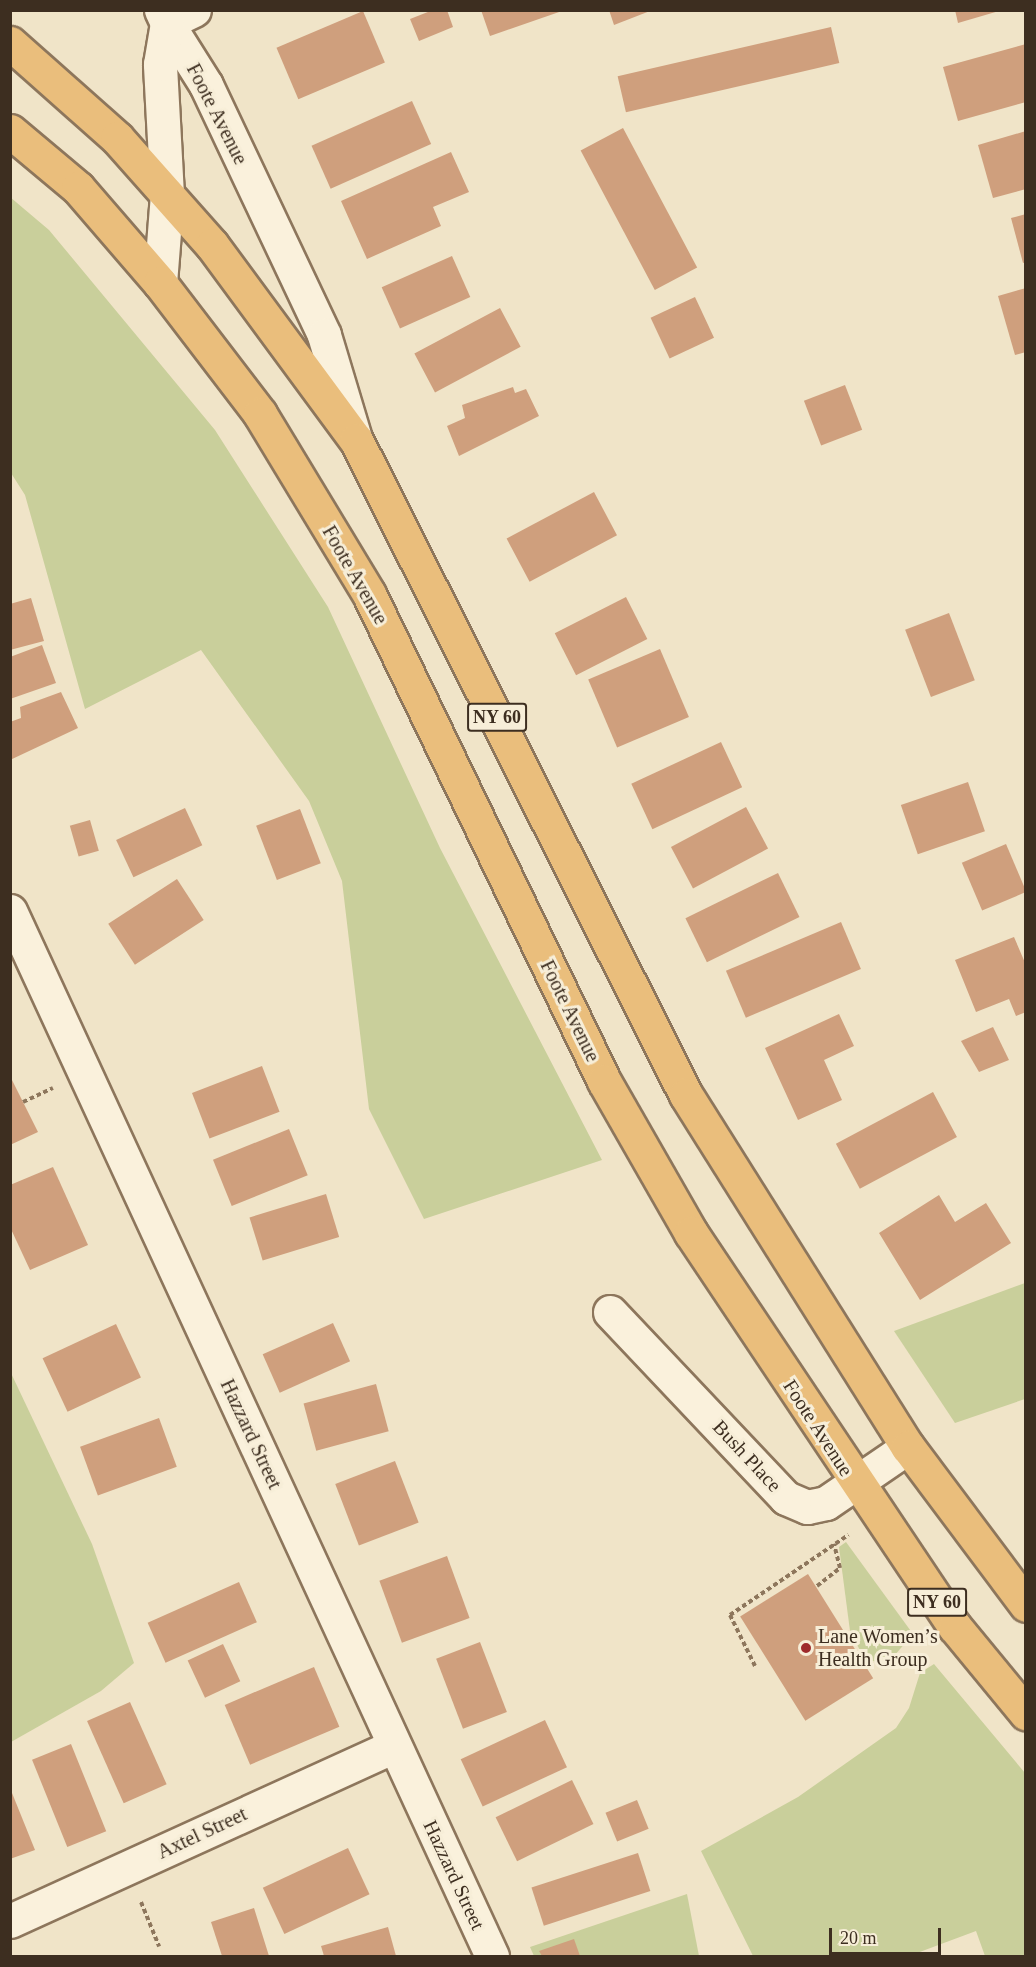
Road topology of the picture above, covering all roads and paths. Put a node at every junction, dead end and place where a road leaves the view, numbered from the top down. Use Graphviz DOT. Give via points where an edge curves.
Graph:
graph roads {
  1 [pos="174,15"];
  2 [pos="10,43"];
  3 [pos="10,131"];
  4 [pos="167,195"];
  5 [pos="160,283"];
  6 [pos="356,440"];
  7 [pos="10,911"];
  8 [pos="62,1083"];
  9 [pos="23,1102"];
  10 [pos="610,1312"];
  11 [pos="908,1447"];
  12 [pos="856,1485"];
  13 [pos="848,1535"];
  14 [pos="834,1544"];
  15 [pos="817,1586"];
  16 [pos="1026,1605"];
  17 [pos="755,1666"];
  18 [pos="1026,1713"];
  19 [pos="394,1746"];
  20 [pos="141,1902"];
  21 [pos="10,1921"];
  22 [pos="159,1946"];
  23 [pos="492,1956"];
  1 -- 4 [label="street, Foote Avenue" via="160,64"];
  1 -- 6 [label="street, Foote Avenue" via="324,335"];
  2 -- 4 [label="highway, Foote Avenue / NY 60" via="117,138"];
  3 -- 5 [label="highway, Foote Avenue / NY 60" via="78,188"];
  4 -- 5 [label="street, Foote Avenue"];
  4 -- 6 [label="highway, Foote Avenue / NY 60" via="218,252"];
  5 -- 12 [label="highway, Foote Avenue / NY 60" via="260,414 369,594 604,1081 691,1233"];
  6 -- 11 [label="highway, Foote Avenue / NY 60" via="686,1095"];
  7 -- 19 [label="street, Hazzard Street"];
  8 -- 9 [label="path"];
  10 -- 12 [label="street, Bush Place" via="786,1498 811,1506"];
  11 -- 12 [label="street, Bush Place"];
  11 -- 16 [label="highway, Foote Avenue / NY 60"];
  12 -- 18 [label="highway, Foote Avenue / NY 60" via="955,1627"];
  13 -- 14 [label="path"];
  14 -- 15 [label="path" via="840,1568"];
  14 -- 17 [label="path" via="730,1615"];
  19 -- 21 [label="street, Axtel Street"];
  19 -- 23 [label="street, Hazzard Street"];
  20 -- 22 [label="path"];
}
